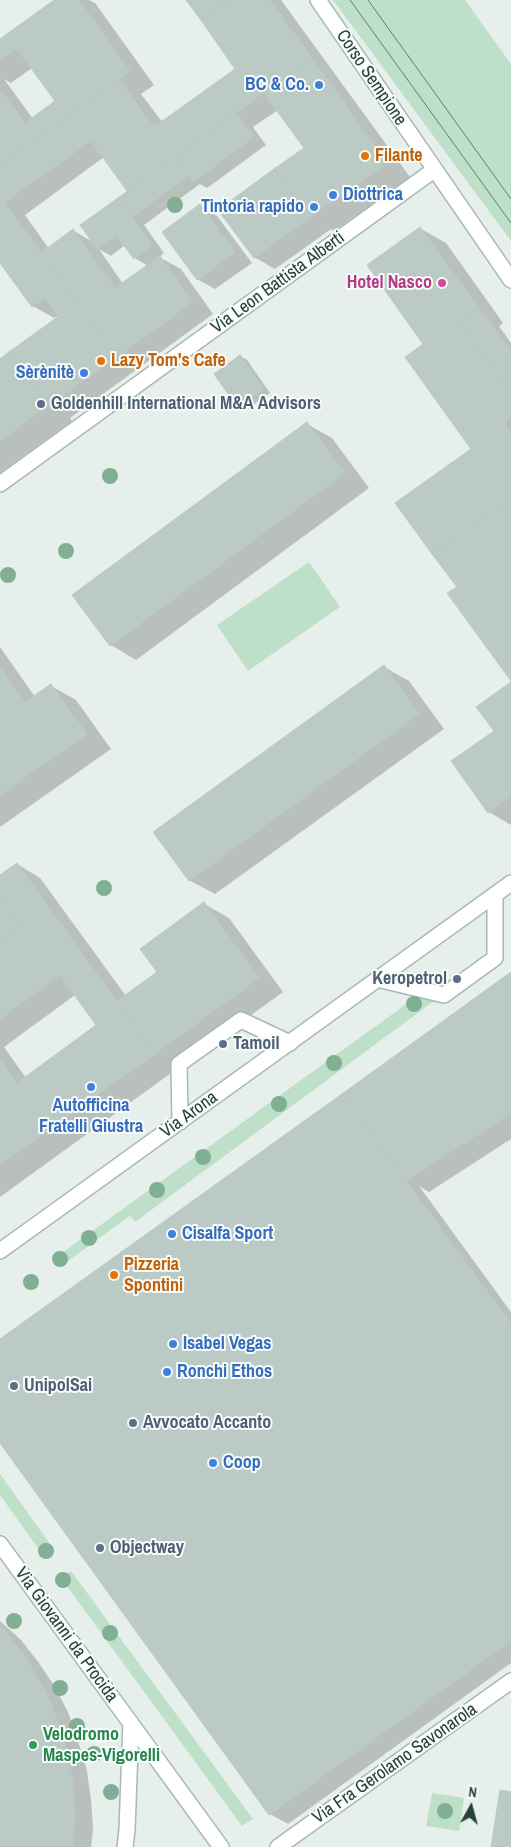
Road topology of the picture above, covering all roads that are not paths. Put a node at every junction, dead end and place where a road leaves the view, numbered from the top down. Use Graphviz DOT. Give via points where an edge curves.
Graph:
graph roads {
  1 [pos="318,0"];
  2 [pos="434,170"];
  3 [pos="511,280"];
  4 [pos="0,484"];
  5 [pos="511,884"];
  6 [pos="495,895"];
  7 [pos="377,979"];
  8 [pos="290,1043"];
  9 [pos="180,1122"];
  10 [pos="0,1251"];
  11 [pos="1,1546"];
  12 [pos="511,1682"];
  13 [pos="131,1723"];
  14 [pos="125,1847"];
  15 [pos="221,1847"];
  16 [pos="278,1847"];
  1 -- 2 [label="street, Corso Sempione"];
  2 -- 3 [label="street, Corso Sempione"];
  2 -- 4 [label="street, Via Leon Battista Alberti"];
  5 -- 6 [label="street, Via Arona"];
  6 -- 7 [label="street, Via Arona"];
  6 -- 7 [label="street" via="495,958 444,994"];
  7 -- 8 [label="street, Via Arona"];
  8 -- 9 [label="street, Via Arona"];
  8 -- 9 [label="street" via="241,1020 179,1064"];
  9 -- 10 [label="street, Via Arona"];
  11 -- 13 [label="street, Via Giovanni da Procida"];
  12 -- 16 [label="street, Via Fra Gerolamo Savonarola"];
  13 -- 14 [label="street"];
  13 -- 15 [label="street, Via Giovanni da Procida"];
}
